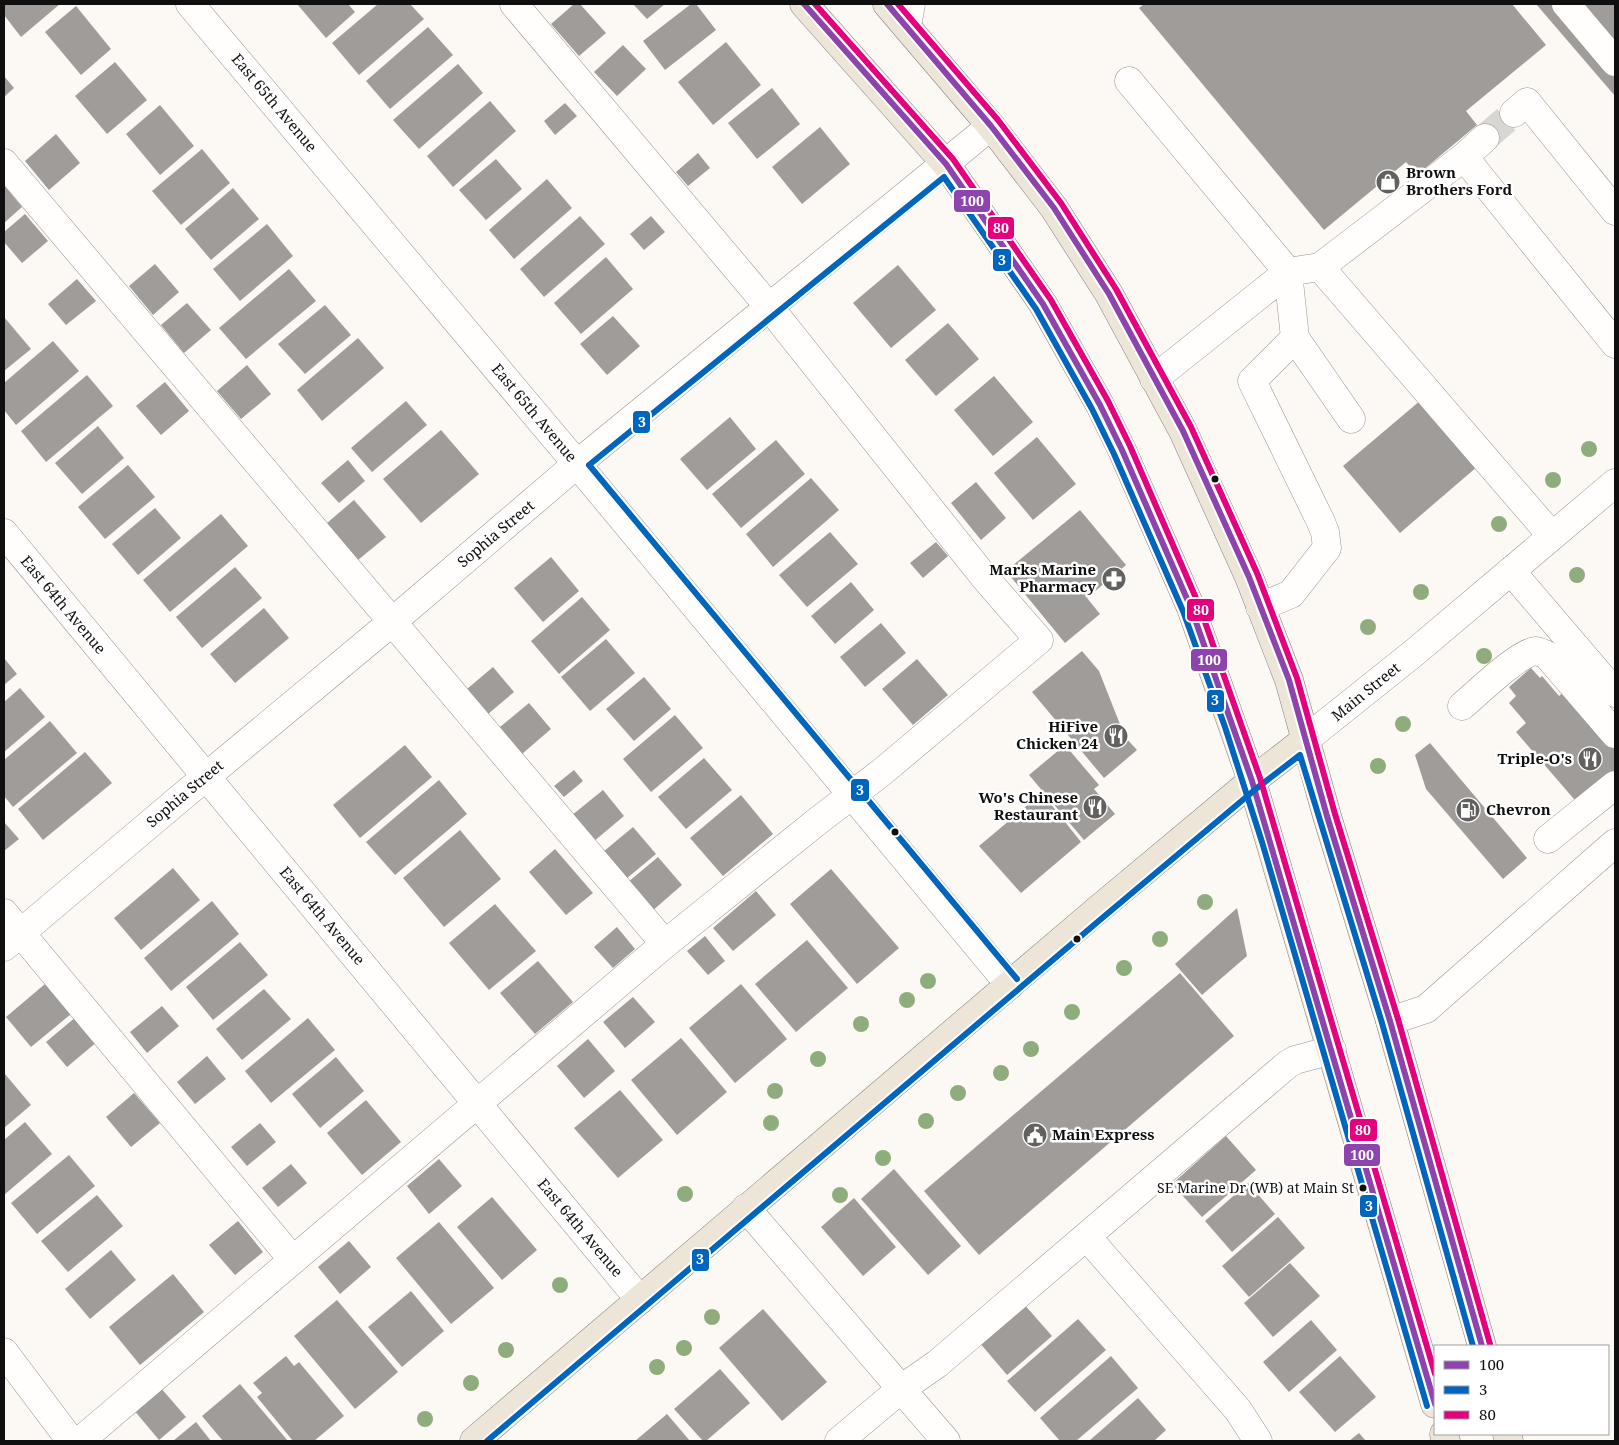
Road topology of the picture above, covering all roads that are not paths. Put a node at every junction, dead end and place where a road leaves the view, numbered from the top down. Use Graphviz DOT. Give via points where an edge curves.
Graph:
graph roads {
  1 [pos="190,4"];
  2 [pos="514,4"];
  3 [pos="804,4"];
  4 [pos="887,4"];
  5 [pos="1566,4"];
  6 [pos="909,15"];
  7 [pos="1615,62"];
  8 [pos="1129,80"];
  9 [pos="1514,113"];
  10 [pos="991,126"];
  11 [pos="1485,138"];
  12 [pos="1464,157"];
  13 [pos="4,164"];
  14 [pos="946,164"];
  15 [pos="1615,211"];
  16 [pos="1320,267"];
  17 [pos="1288,272"];
  18 [pos="770,308"];
  19 [pos="1294,338"];
  20 [pos="1615,344"];
  21 [pos="1154,379"];
  22 [pos="1351,419"];
  23 [pos="577,464"];
  24 [pos="1615,483"];
  25 [pos="4,533"];
  26 [pos="1552,536"];
  27 [pos="1511,571"];
  28 [pos="1260,607"];
  29 [pos="392,622"];
  30 [pos="1615,693"];
  31 [pos="1462,706"];
  32 [pos="1615,734"];
  33 [pos="1305,740"];
  34 [pos="206,776"];
  35 [pos="1252,781"];
  36 [pos="1615,785"];
  37 [pos="853,795"];
  38 [pos="1548,839"];
  39 [pos="1615,844"];
  40 [pos="9,930"];
  41 [pos="665,944"];
  42 [pos="1010,986"];
  43 [pos="1390,1021"];
  44 [pos="1332,1050"];
  45 [pos="477,1103"];
  46 [pos="746,1208"];
  47 [pos="1087,1236"];
  48 [pos="293,1260"];
  49 [pos="640,1300"];
  50 [pos="1482,1345"];
  51 [pos="4,1352"];
  52 [pos="901,1389"];
  53 [pos="1434,1401"];
  54 [pos="71,1441"];
  55 [pos="80,1441"];
  56 [pos="474,1441"];
  57 [pos="839,1441"];
  58 [pos="946,1441"];
  59 [pos="1258,1441"];
  1 -- 23 [label="street, East 65th Avenue"];
  2 -- 18 [label="street"];
  3 -- 14 [label="main road"];
  4 -- 6 [label="main road"];
  5 -- 7 [label="street"];
  6 -- 10 [label="main road"];
  8 -- 17 [label="street"];
  9 -- 15 [label="street" via="1527,102"];
  10 -- 14 [label="street, Sophia Street"];
  10 -- 21 [label="main road" via="1059,216 1109,294"];
  11 -- 12 [label="street"];
  12 -- 16 [label="street"];
  12 -- 20 [label="street"];
  13 -- 29 [label="street"];
  14 -- 18 [label="street, Sophia Street"];
  14 -- 35 [label="main road" via="1043,304 1100,405 1191,608"];
  16 -- 17 [label="street"];
  16 -- 26 [label="street"];
  17 -- 19 [label="street"];
  17 -- 21 [label="street"];
  18 -- 23 [label="street, Sophia Street"];
  18 -- 37 [label="street" via="985,578 1039,640"];
  19 -- 22 [label="street"];
  19 -- 28 [label="street" via="1252,381 1320,520 1327,548 1291,594"];
  21 -- 28 [label="main road" via="1183,432"];
  23 -- 29 [label="street, Sophia Street"];
  23 -- 37 [label="street, East 65th Avenue"];
  24 -- 26 [label="street, Main Street"];
  25 -- 34 [label="street, East 64th Avenue"];
  26 -- 27 [label="street, Main Street"];
  27 -- 30 [label="street"];
  27 -- 33 [label="street, Main Street"];
  28 -- 33 [label="main road" via="1289,680"];
  29 -- 34 [label="street, Sophia Street"];
  29 -- 41 [label="street"];
  31 -- 32 [label="street" via="1511,663 1536,651 1547,656"];
  33 -- 35 [label="main road, Main Street"];
  33 -- 43 [label="main road"];
  34 -- 40 [label="street, Sophia Street"];
  34 -- 45 [label="street, East 64th Avenue"];
  35 -- 42 [label="main road, Main Street"];
  35 -- 44 [label="main road"];
  36 -- 38 [label="street"];
  37 -- 41 [label="street"];
  37 -- 42 [label="street, East 65th Avenue"];
  39 -- 43 [label="street" via="1426,1009"];
  40 -- 48 [label="street"];
  41 -- 45 [label="street"];
  42 -- 46 [label="main road, Main Street"];
  43 -- 50 [label="main road"];
  44 -- 47 [label="street" via="1288,1064"];
  44 -- 53 [label="main road"];
  45 -- 48 [label="street"];
  45 -- 49 [label="street, East 64th Avenue"];
  46 -- 49 [label="main road, Main Street"];
  46 -- 52 [label="street"];
  47 -- 52 [label="street" via="937,1364"];
  47 -- 59 [label="street" via="1238,1410"];
  48 -- 55 [label="street"];
  49 -- 56 [label="main road, Main Street"];
  51 -- 54 [label="street"];
  52 -- 57 [label="street"];
  52 -- 58 [label="street"];
}
